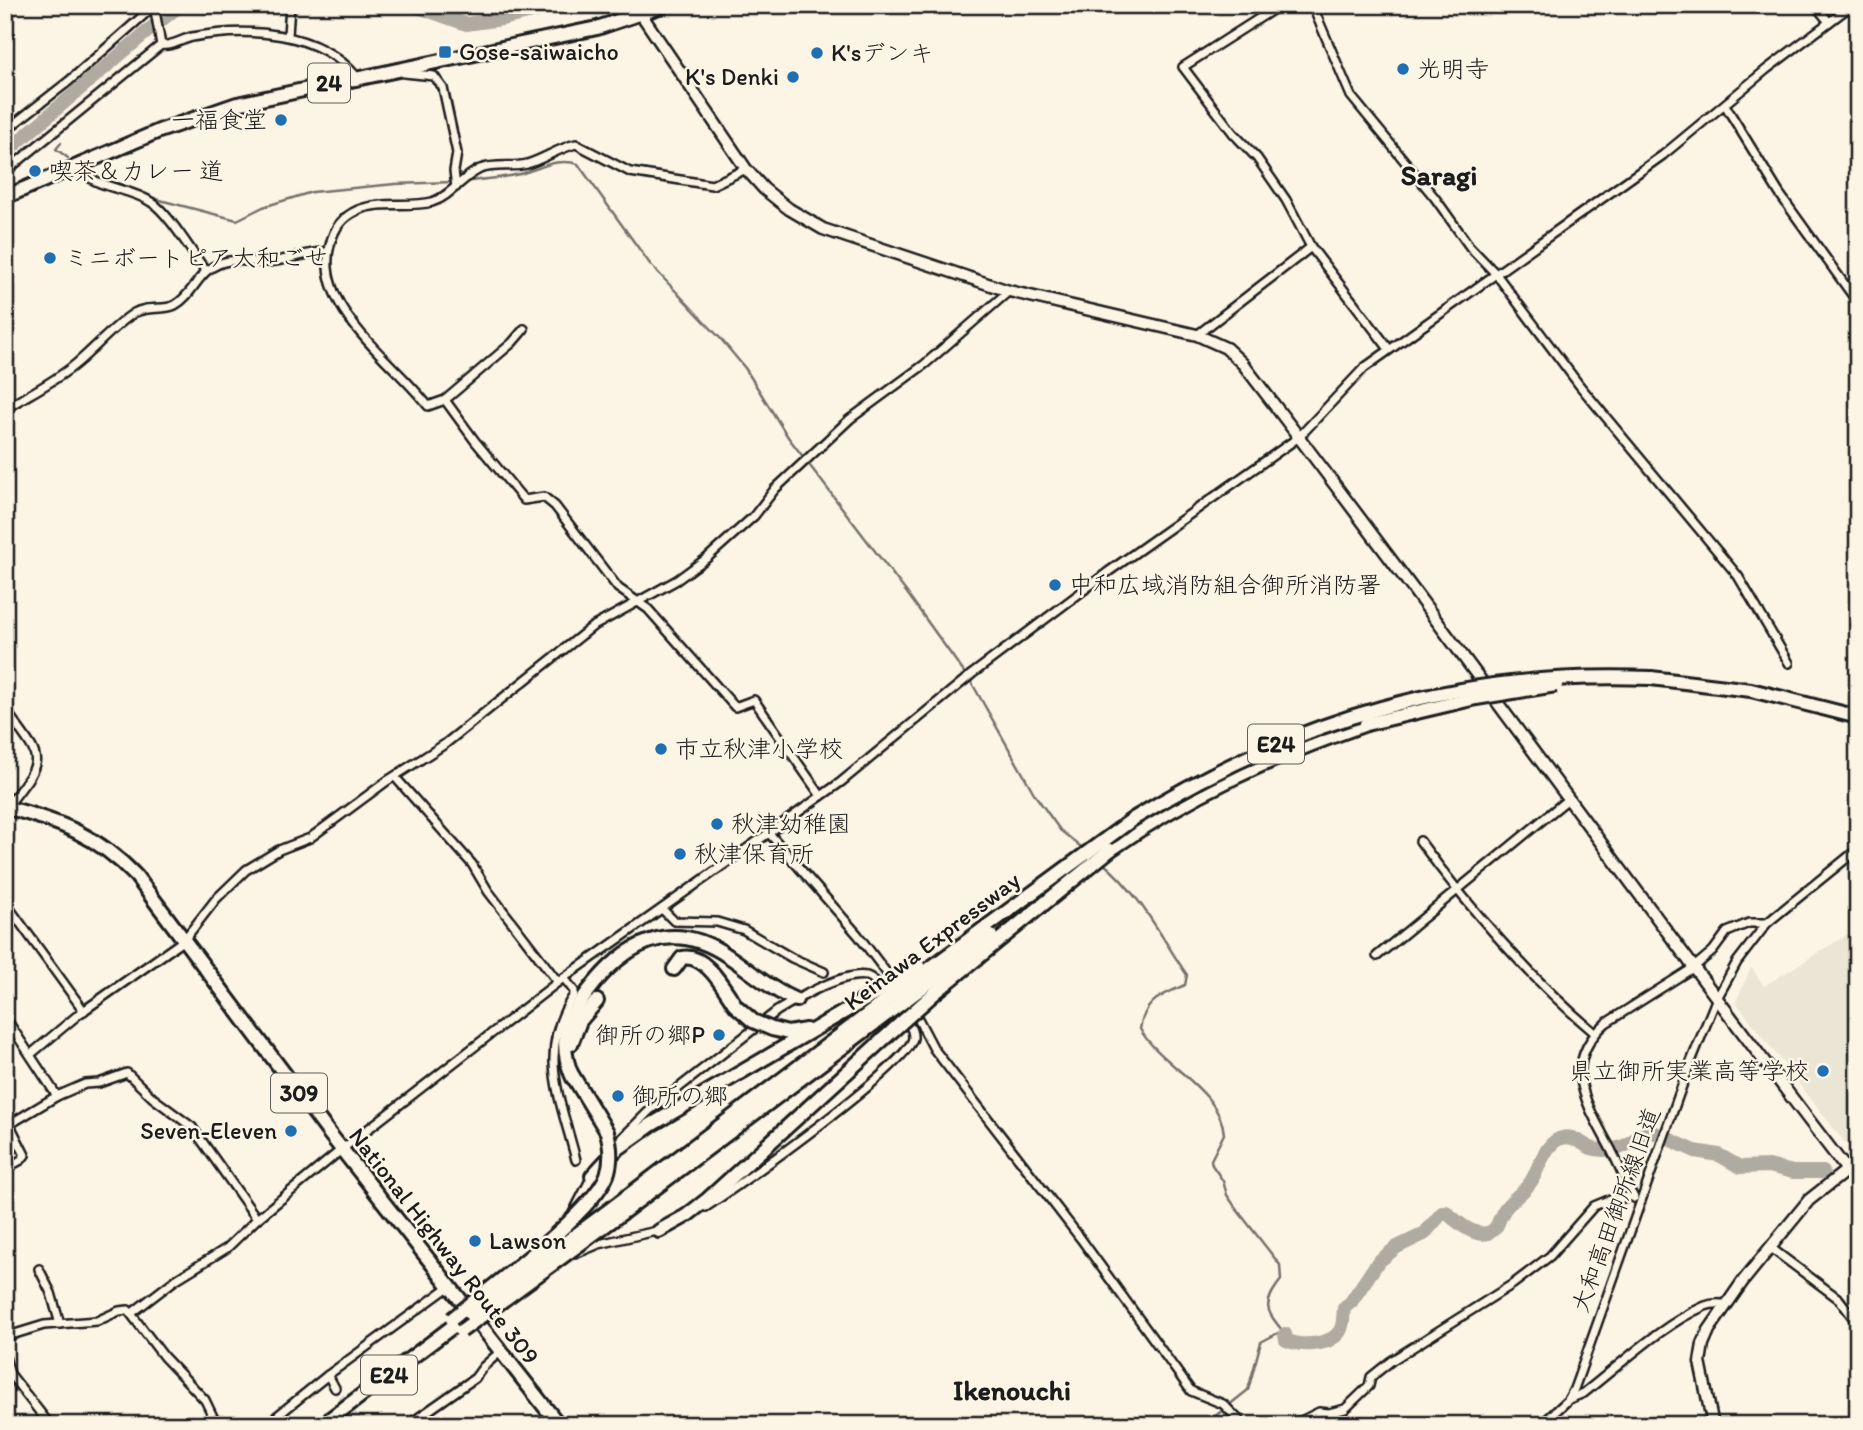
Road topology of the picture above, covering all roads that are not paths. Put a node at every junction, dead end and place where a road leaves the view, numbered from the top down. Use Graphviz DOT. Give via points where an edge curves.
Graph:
graph roads {
  1 [pos="665,5"];
  2 [pos="1280,5"];
  3 [pos="1312,5"];
  4 [pos="1815,5"];
  5 [pos="1852,5"];
  6 [pos="290,7"];
  7 [pos="154,8"];
  8 [pos="641,14"];
  9 [pos="1829,22"];
  10 [pos="288,35"];
  11 [pos="161,42"];
  12 [pos="382,72"];
  13 [pos="358,77"];
  14 [pos="1725,106"];
  15 [pos="5,131"];
  16 [pos="78,166"];
  17 [pos="746,169"];
  18 [pos="5,172"];
  19 [pos="457,186"];
  20 [pos="5,197"];
  21 [pos="1311,247"];
  22 [pos="328,252"];
  23 [pos="206,271"];
  24 [pos="1496,274"];
  25 [pos="1009,291"];
  26 [pos="1858,303"];
  27 [pos="524,329"];
  28 [pos="1197,335"];
  29 [pos="1389,349"];
  30 [pos="445,400"];
  31 [pos="5,409"];
  32 [pos="1299,436"];
  33 [pos="637,602"];
  34 [pos="1788,663"];
  35 [pos="1651,678"];
  36 [pos="5,709"];
  37 [pos="1858,717"];
  38 [pos="395,777"];
  39 [pos="821,796"];
  40 [pos="1568,799"];
  41 [pos="6,807"];
  42 [pos="768,832"];
  43 [pos="1420,841"];
  44 [pos="1858,849"];
  45 [pos="1110,850"];
  46 [pos="1456,891"];
  47 [pos="5,902"];
  48 [pos="662,909"];
  49 [pos="1768,923"];
  50 [pos="184,940"];
  51 [pos="726,954"];
  52 [pos="1377,956"];
  53 [pos="1693,968"];
  54 [pos="824,972"];
  55 [pos="561,980"];
  56 [pos="796,1000"];
  57 [pos="1716,1000"];
  58 [pos="597,1001"];
  59 [pos="884,1002"];
  60 [pos="84,1011"];
  61 [pos="5,1017"];
  62 [pos="823,1025"];
  63 [pos="1595,1033"];
  64 [pos="31,1054"];
  65 [pos="573,1078"];
  66 [pos="57,1096"];
  67 [pos="7,1126"];
  68 [pos="341,1150"];
  69 [pos="576,1160"];
  70 [pos="1858,1164"];
  71 [pos="5,1169"];
  72 [pos="1847,1170"];
  73 [pos="592,1176"];
  74 [pos="1636,1200"];
  75 [pos="573,1213"];
  76 [pos="257,1219"];
  77 [pos="659,1231"];
  78 [pos="599,1244"];
  79 [pos="1770,1248"];
  80 [pos="39,1269"];
  81 [pos="450,1286"];
  82 [pos="1727,1305"];
  83 [pos="468,1310"];
  84 [pos="132,1313"];
  85 [pos="60,1324"];
  86 [pos="479,1324"];
  87 [pos="1858,1324"];
  88 [pos="456,1325"];
  89 [pos="5,1337"];
  90 [pos="501,1352"];
  91 [pos="5,1357"];
  92 [pos="6,1370"];
  93 [pos="328,1375"];
  94 [pos="335,1388"];
  95 [pos="1568,1399"];
  96 [pos="50,1425"];
  97 [pos="217,1425"];
  98 [pos="267,1425"];
  99 [pos="321,1425"];
  100 [pos="329,1425"];
  101 [pos="408,1425"];
  102 [pos="559,1425"];
  103 [pos="1244,1425"];
  104 [pos="1293,1425"];
  105 [pos="1541,1425"];
  106 [pos="1713,1425"];
  1 -- 8 [label="highway, 24"];
  2 -- 21 [label="street" via="1183,67 1257,158"];
  3 -- 24 [label="street" via="1351,96"];
  4 -- 9 [label="street"];
  5 -- 9 [label="street"];
  6 -- 10 [label="street"];
  7 -- 11 [label="street"];
  7 -- 15 [label="street"];
  8 -- 12 [label="highway, 24" via="597,28"];
  8 -- 17 [label="street"];
  9 -- 14 [label="street"];
  10 -- 11 [label="street" via="191,37 166,46"];
  10 -- 13 [label="street" via="348,65"];
  11 -- 18 [label="street"];
  12 -- 13 [label="highway, 24"];
  12 -- 19 [label="street" via="434,76 443,88 457,153"];
  13 -- 16 [label="highway, 24" via="208,112"];
  14 -- 24 [label="street"];
  14 -- 26 [label="street" via="1779,193"];
  16 -- 20 [label="highway, 24"];
  16 -- 23 [label="street" via="100,183 135,193 161,209"];
  17 -- 19 [label="street" via="712,185 629,172 576,144 526,164 478,170"];
  17 -- 25 [label="street" via="789,209 823,229"];
  19 -- 22 [label="street" via="429,202 376,205 346,216 337,226"];
  21 -- 28 [label="street"];
  21 -- 29 [label="street"];
  22 -- 23 [label="street" via="274,262 241,258"];
  22 -- 30 [label="street" via="327,265 339,303 362,335 428,406"];
  23 -- 31 [label="street" via="175,306 134,313 75,365"];
  24 -- 29 [label="street"];
  24 -- 34 [label="street" via="1580,386 1738,576"];
  25 -- 28 [label="street"];
  25 -- 33 [label="street" via="925,364 849,419 724,545"];
  27 -- 30 [label="street"];
  28 -- 32 [label="street" via="1226,348 1243,364"];
  29 -- 32 [label="street" via="1364,368"];
  30 -- 33 [label="street" via="524,500 544,497 555,506 618,588"];
  32 -- 39 [label="street" via="972,674"];
  32 -- 40 [label="street"];
  33 -- 38 [label="street" via="592,628 445,744"];
  33 -- 39 [label="street" via="735,707 754,700"];
  35 -- 37 [label="highway, Keinawa Expressway / E24" via="1751,690"];
  35 -- 45 [label="highway, Keinawa Expressway / E24, bridge" via="1519,691 1366,724 1224,781"];
  35 -- 59 [label="highway, Keinawa Expressway / E24, bridge" via="1564,677 1471,687 1385,706 1300,734 1216,772 1143,814 953,951 942,953"];
  36 -- 41 [label="street" via="37,754 34,771"];
  38 -- 50 [label="street" via="310,838 246,870"];
  38 -- 55 [label="street" via="472,864 488,891"];
  39 -- 42 [label="street"];
  40 -- 46 [label="street"];
  40 -- 53 [label="street"];
  41 -- 50 [label="highway, National Highway Route 309 / 309" via="47,818 97,842 136,876"];
  42 -- 48 [label="street"];
  42 -- 103 [label="street" via="858,935 917,1016 934,1049 1191,1391 1223,1404"];
  43 -- 46 [label="street"];
  44 -- 49 [label="street, 大和高田御所線旧道"];
  45 -- 59 [label="highway, Keinawa Expressway / E24, bridge"];
  45 -- 77 [label="highway, bridge" via="937,991 708,1199"];
  46 -- 52 [label="street"];
  46 -- 63 [label="street"];
  47 -- 60 [label="street"];
  48 -- 54 [label="street" via="674,921 717,922 744,930"];
  48 -- 55 [label="street"];
  49 -- 53 [label="street" via="1749,923 1727,932"];
  49 -- 57 [label="street, 大和高田御所線旧道" via="1737,962"];
  50 -- 60 [label="street"];
  50 -- 68 [label="highway, National Highway Route 309 / 309"];
  51 -- 56 [label="highway"];
  51 -- 62 [label="highway, bridge" via="709,949 690,951 678,958 674,969 682,958 698,960 736,1006 772,1029 788,1033"];
  51 -- 65 [label="highway" via="706,943 676,936 644,942 618,957 571,1019 564,1048"];
  53 -- 57 [label="street"];
  53 -- 63 [label="street"];
  55 -- 68 [label="street"];
  55 -- 69 [label="street" via="574,995 558,1025 553,1059"];
  56 -- 73 [label="street" via="649,1111 614,1144"];
  56 -- 77 [label="street" via="840,980 870,977 909,1025 913,1038 870,1085 733,1189"];
  57 -- 72 [label="street"];
  57 -- 74 [label="street, 大和高田御所線旧道"];
  58 -- 65 [label="highway" via="572,1039"];
  59 -- 62 [label="highway"];
  59 -- 88 [label="highway, Keinawa Expressway / E24, bridge" via="607,1218"];
  60 -- 64 [label="street"];
  61 -- 64 [label="street"];
  62 -- 73 [label="highway" via="637,1134"];
  63 -- 74 [label="street" via="1583,1052 1580,1082 1588,1109"];
  64 -- 66 [label="street"];
  65 -- 88 [label="highway, bridge" via="607,1132 610,1166 597,1193"];
  66 -- 67 [label="street"];
  66 -- 76 [label="street" via="127,1073 192,1127"];
  67 -- 71 [label="street" via="24,1155"];
  68 -- 76 [label="street"];
  68 -- 81 [label="highway, National Highway Route 309 / 309"];
  70 -- 72 [label="street"];
  72 -- 79 [label="street" via="1810,1200"];
  73 -- 75 [label="street"];
  74 -- 95 [label="street, 大和高田御所線旧道"];
  74 -- 104 [label="street" via="1594,1206 1550,1256 1391,1362 1371,1377 1345,1409 1319,1412"];
  75 -- 78 [label="street" via="580,1236"];
  75 -- 83 [label="street" via="552,1243"];
  76 -- 84 [label="street" via="227,1248"];
  77 -- 78 [label="street"];
  78 -- 86 [label="street" via="566,1259"];
  79 -- 82 [label="street"];
  79 -- 87 [label="street" via="1839,1299"];
  80 -- 85 [label="street"];
  81 -- 83 [label="highway, National Highway Route 309 / 309"];
  81 -- 93 [label="street"];
  82 -- 95 [label="street" via="1705,1306 1666,1329 1584,1393"];
  82 -- 106 [label="street" via="1709,1330 1700,1362"];
  83 -- 86 [label="highway, National Highway Route 309 / 309"];
  84 -- 85 [label="street" via="125,1310 97,1321"];
  84 -- 97 [label="street" via="164,1357 205,1400"];
  85 -- 89 [label="street"];
  86 -- 90 [label="highway, National Highway Route 309 / 309"];
  88 -- 99 [label="highway, E24"];
  88 -- 100 [label="highway, Keinawa Expressway / E24"];
  90 -- 101 [label="street" via="475,1378"];
  90 -- 102 [label="highway, National Highway Route 309 / 309"];
  91 -- 92 [label="street"];
  92 -- 96 [label="street"];
  93 -- 94 [label="street"];
  93 -- 98 [label="street"];
  95 -- 105 [label="street, 大和高田御所線旧道"];
}
